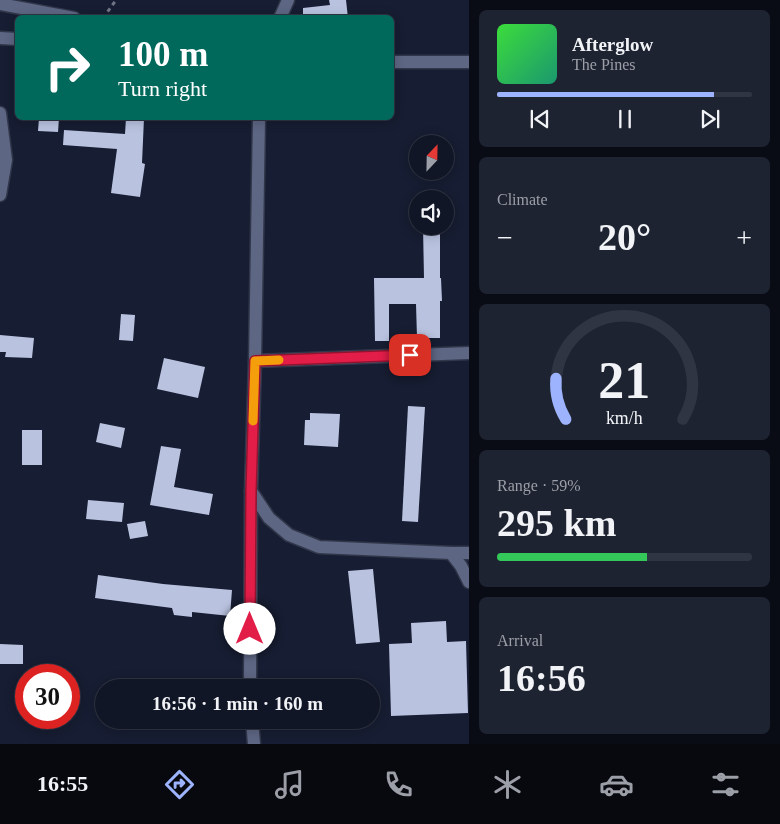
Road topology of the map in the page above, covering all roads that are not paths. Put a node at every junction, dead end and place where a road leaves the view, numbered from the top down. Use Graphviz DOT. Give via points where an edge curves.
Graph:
graph roads {
  1 [pos="288,0"];
  2 [pos="0,4"];
  3 [pos="58,15"];
  4 [pos="281,15"];
  5 [pos="0,38"];
  6 [pos="15,39"];
  7 [pos="394,62"];
  8 [pos="469,62"];
  9 [pos="0,114"];
  10 [pos="259,120"];
  11 [pos="0,196"];
  12 [pos="469,352"];
  13 [pos="255,361"];
  14 [pos="251,491"];
  15 [pos="451,553"];
  16 [pos="469,553"];
  17 [pos="469,582"];
  18 [pos="250,679"];
  19 [pos="253,729"];
  20 [pos="254,744"];
  1 -- 4 [label="street"];
  2 -- 3 [label="street"];
  5 -- 6 [label="street"];
  7 -- 8 [label="street"];
  9 -- 11 [label="street" via="6,160"];
  10 -- 13 [label="street"];
  12 -- 13 [label="street"];
  13 -- 14 [label="street"];
  14 -- 15 [label="street" via="269,518 289,535 319,547"];
  14 -- 18 [label="street"];
  15 -- 16 [label="street"];
  15 -- 17 [label="street"];
  19 -- 20 [label="street"];
}
